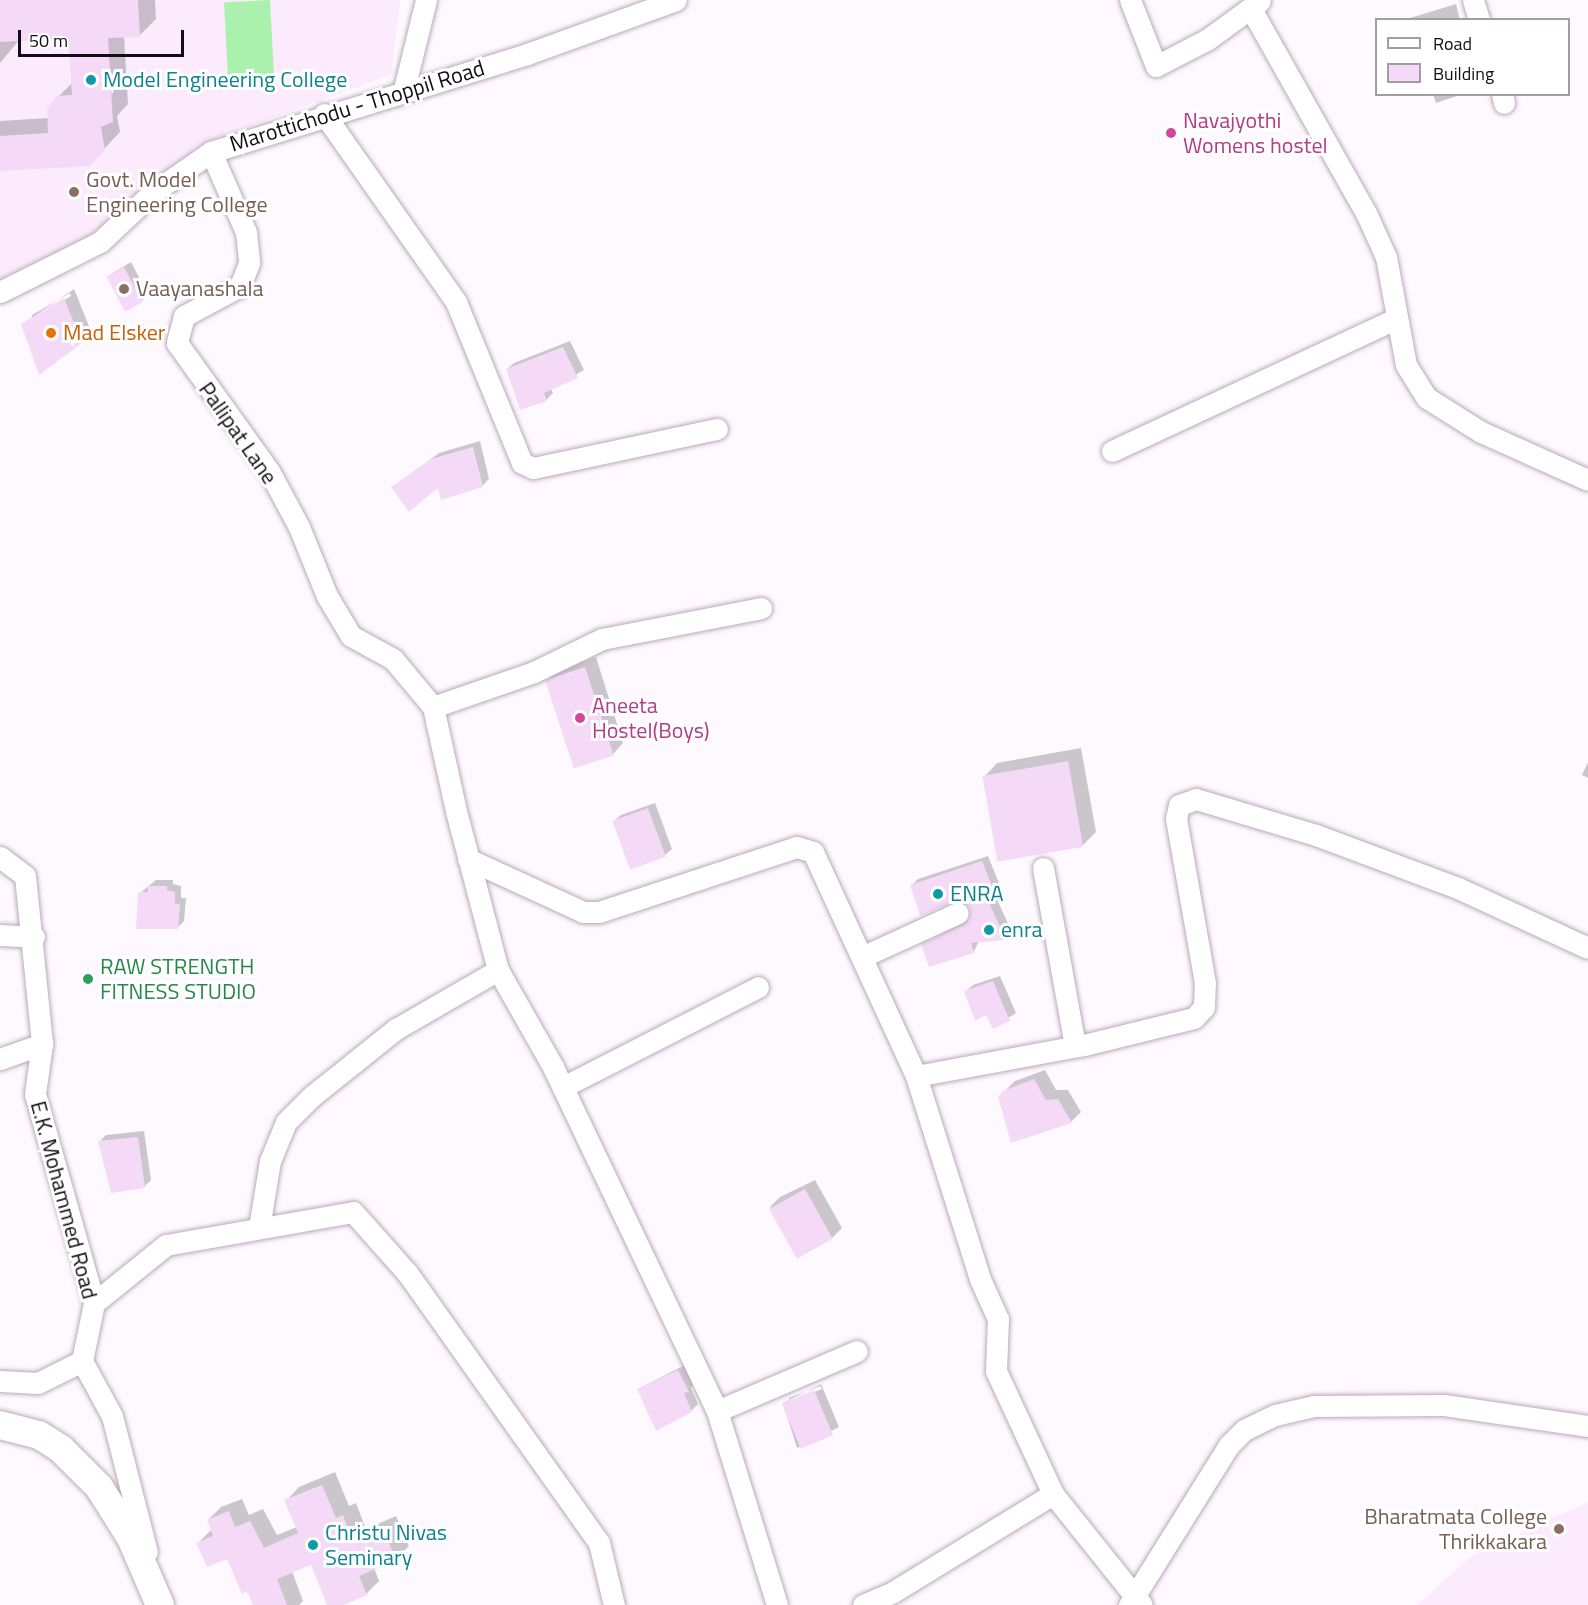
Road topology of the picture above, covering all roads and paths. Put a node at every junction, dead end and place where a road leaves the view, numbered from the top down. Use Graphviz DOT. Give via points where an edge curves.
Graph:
graph roads {
  1 [pos="426,0"];
  2 [pos="676,0"];
  3 [pos="1130,0"];
  4 [pos="1473,0"];
  5 [pos="1256,4"];
  6 [pos="1478,18"];
  7 [pos="404,89"];
  8 [pos="324,114"];
  9 [pos="211,152"];
  10 [pos="0,292"];
  11 [pos="1395,319"];
  12 [pos="717,429"];
  13 [pos="1112,451"];
  14 [pos="1588,480"];
  15 [pos="761,608"];
  16 [pos="433,706"];
  17 [pos="0,857"];
  18 [pos="468,859"];
  19 [pos="1043,868"];
  20 [pos="958,913"];
  21 [pos="0,935"];
  22 [pos="34,937"];
  23 [pos="1588,948"];
  24 [pos="864,956"];
  25 [pos="498,970"];
  26 [pos="758,987"];
  27 [pos="42,1044"];
  28 [pos="1075,1046"];
  29 [pos="0,1059"];
  30 [pos="916,1076"];
  31 [pos="563,1087"];
  32 [pos="259,1228"];
  33 [pos="94,1303"];
  34 [pos="856,1351"];
  35 [pos="82,1361"];
  36 [pos="0,1382"];
  37 [pos="717,1411"];
  38 [pos="0,1425"];
  39 [pos="1588,1426"];
  40 [pos="1053,1494"];
  41 [pos="1135,1602"];
  42 [pos="160,1605"];
  43 [pos="614,1605"];
  44 [pos="777,1605"];
  45 [pos="863,1605"];
  1 -- 7 [label="street"];
  2 -- 7 [label="street, Marottichodu - Thoppil Road" via="527,54"];
  3 -- 5 [label="street" via="1156,66 1208,39"];
  4 -- 6 [label="street"];
  5 -- 11 [label="street" via="1386,257"];
  7 -- 8 [label="street, Marottichodu - Thoppil Road"];
  8 -- 9 [label="street, Marottichodu - Thoppil Road"];
  8 -- 12 [label="street" via="456,302 522,463 533,468"];
  9 -- 10 [label="street, Marottichodu - Thoppil Road" via="152,193 100,242"];
  9 -- 16 [label="street, Pallipat Lane" via="246,232 249,263 240,286 184,316 177,343 269,471 299,527 327,596 351,636 393,659"];
  11 -- 13 [label="street"];
  11 -- 14 [label="street" via="1406,365 1427,398 1482,432"];
  15 -- 16 [label="street" via="602,639 534,672"];
  16 -- 18 [label="street"];
  17 -- 22 [label="street, E.K. Mohammed Road" via="26,876"];
  18 -- 24 [label="street" via="583,912 599,912 807,847"];
  18 -- 25 [label="street"];
  19 -- 28 [label="street"];
  20 -- 24 [label="street"];
  21 -- 22 [label="street"];
  22 -- 27 [label="street, E.K. Mohammed Road"];
  23 -- 28 [label="street" via="1407,869 1316,835 1196,799 1179,806 1176,819 1205,983 1204,1007 1194,1018"];
  24 -- 30 [label="street"];
  25 -- 31 [label="street"];
  25 -- 32 [label="street" via="396,1029 311,1096 286,1122 270,1161"];
  26 -- 31 [label="street"];
  27 -- 29 [label="street"];
  27 -- 33 [label="street, E.K. Mohammed Road" via="35,1094"];
  28 -- 30 [label="street"];
  30 -- 40 [label="street" via="980,1279 998,1319 996,1371"];
  31 -- 37 [label="street"];
  32 -- 33 [label="street" via="166,1245"];
  32 -- 43 [label="street" via="353,1212 408,1274 599,1544"];
  33 -- 35 [label="street, E.K. Mohammed Road"];
  34 -- 37 [label="street"];
  35 -- 36 [label="street" via="38,1383"];
  35 -- 42 [label="street" via="112,1416"];
  37 -- 44 [label="street"];
  38 -- 42 [label="main road" via="39,1435 61,1449 99,1487 131,1539"];
  39 -- 41 [label="street" via="1444,1405 1314,1406 1275,1415 1244,1430 1229,1445"];
  40 -- 41 [label="street"];
  40 -- 45 [label="street" via="893,1592"];
}
